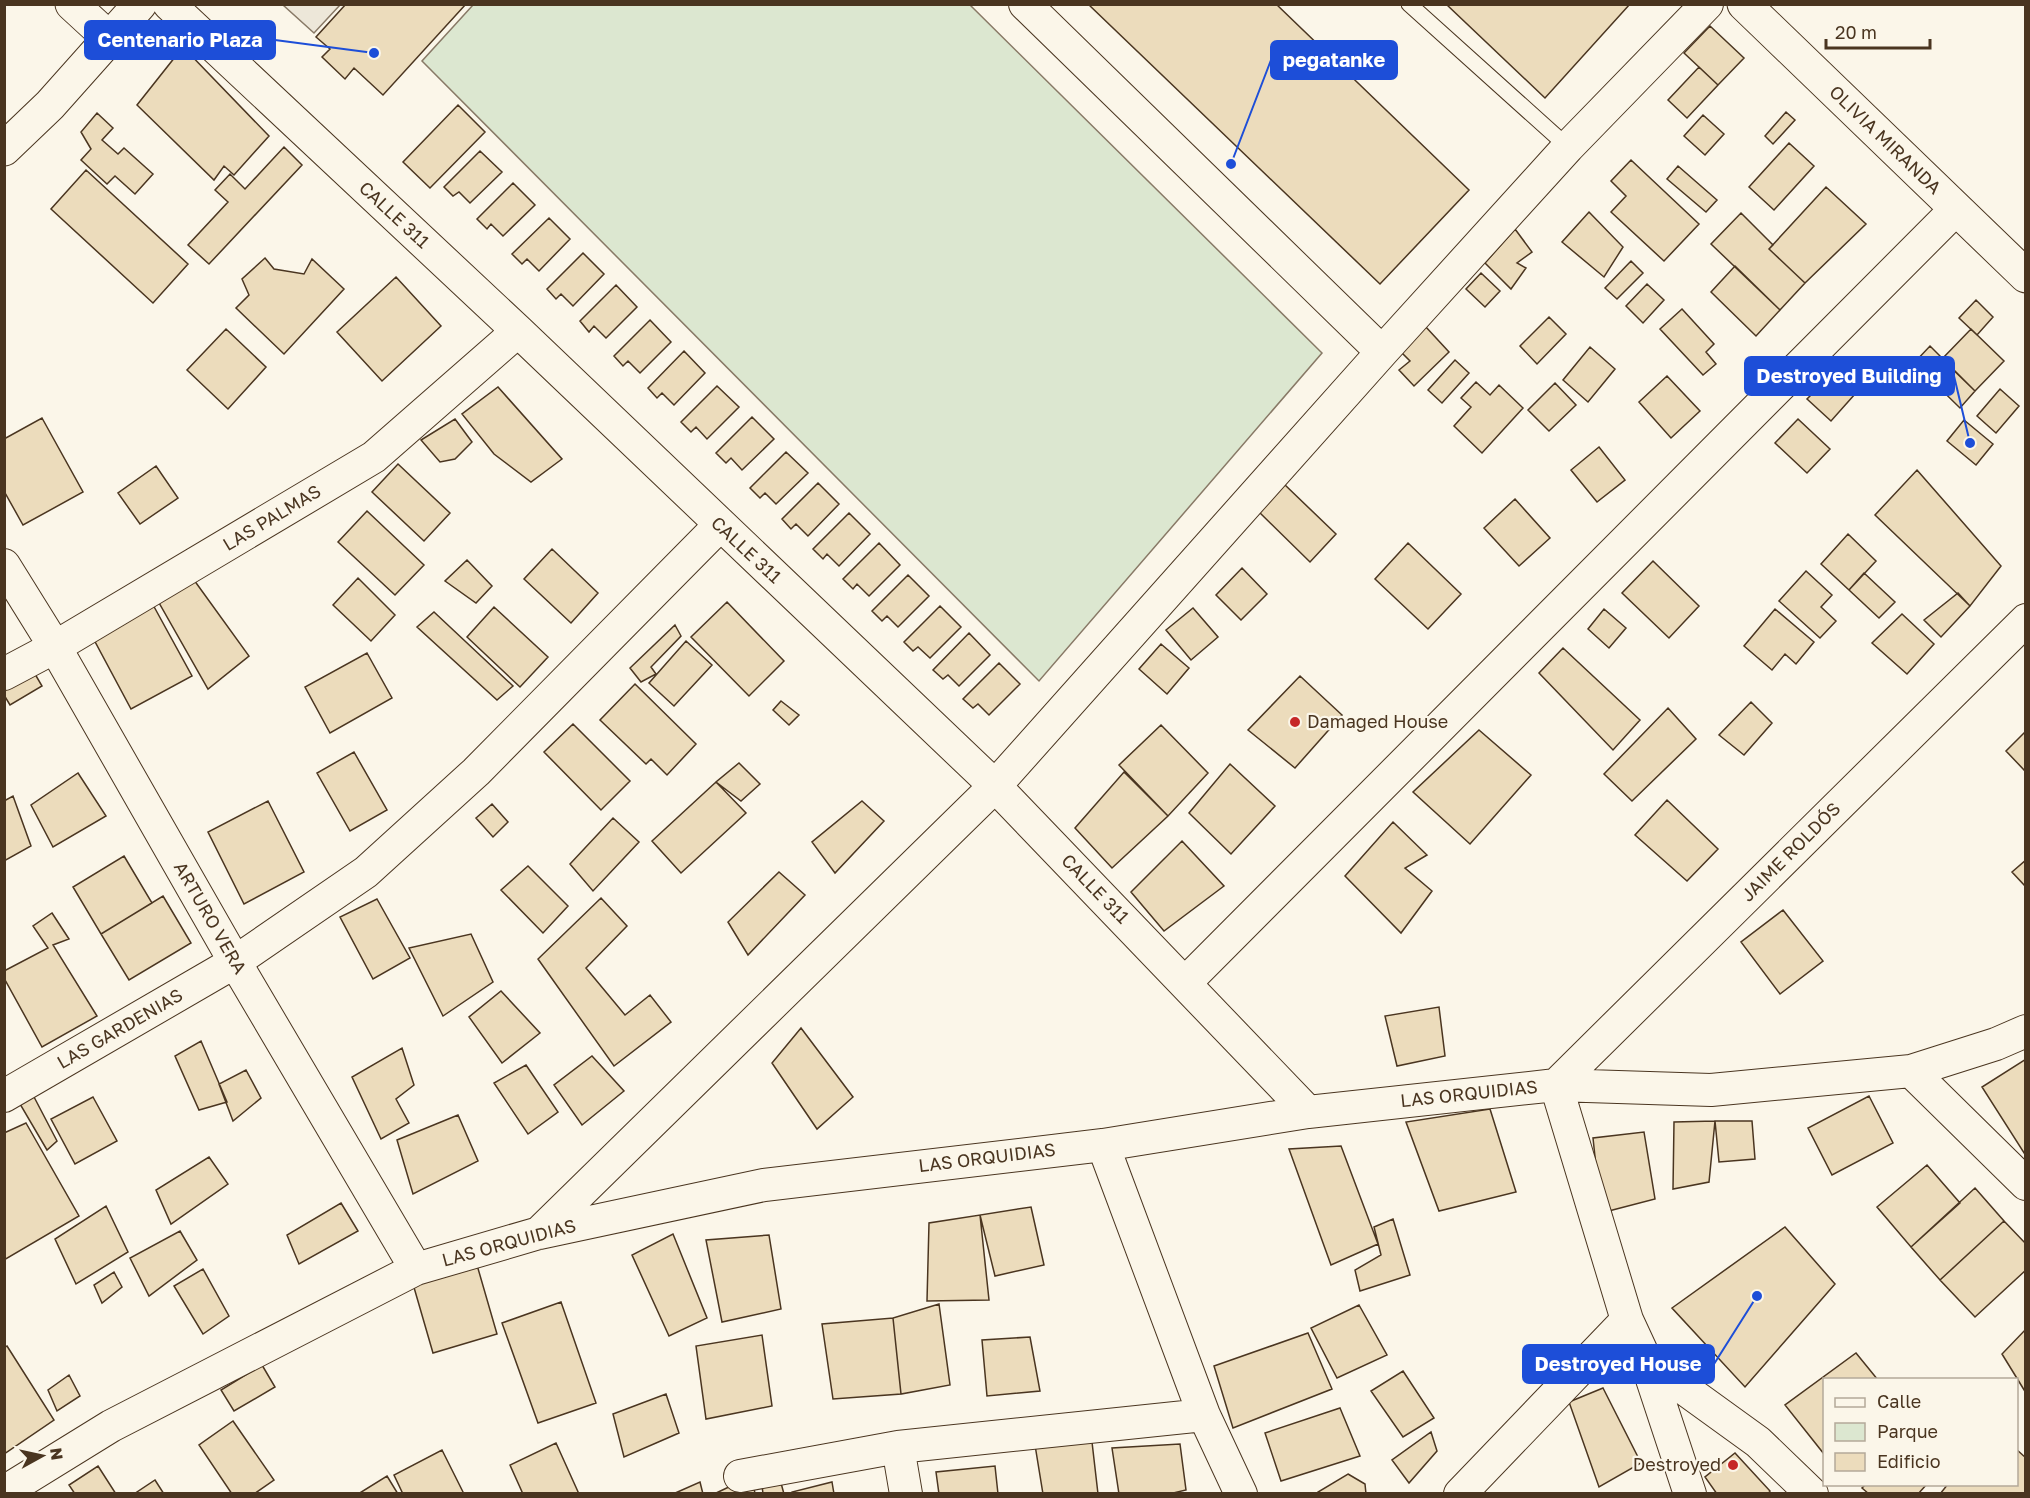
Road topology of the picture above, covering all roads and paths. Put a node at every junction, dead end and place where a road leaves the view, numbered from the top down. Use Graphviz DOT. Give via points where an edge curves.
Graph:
graph roads {
  1 [pos="72,4"];
  2 [pos="140,4"];
  3 [pos="169,4"];
  4 [pos="1026,4"];
  5 [pos="1409,4"];
  6 [pos="1707,4"];
  7 [pos="1744,4"];
  8 [pos="110,39"];
  9 [pos="1568,147"];
  10 [pos="4,149"];
  11 [pos="1956,209"];
  12 [pos="2025,276"];
  13 [pos="518,331"];
  14 [pos="1382,352"];
  15 [pos="720,525"];
  16 [pos="4,565"];
  17 [pos="2025,620"];
  18 [pos="55,647"];
  19 [pos="4,674"];
  20 [pos="995,786"];
  21 [pos="235,962"];
  22 [pos="1185,983"];
  23 [pos="2025,1031"];
  24 [pos="1911,1071"];
  25 [pos="1556,1085"];
  26 [pos="4,1096"];
  27 [pos="1308,1112"];
  28 [pos="1103,1145"];
  29 [pos="2025,1184"];
  30 [pos="539,1233"];
  31 [pos="416,1269"];
  32 [pos="1627,1320"];
  33 [pos="1646,1361"];
  34 [pos="1204,1414"];
  35 [pos="897,1447"];
  36 [pos="740,1476"];
  37 [pos="6,1492"];
  38 [pos="906,1494"];
  39 [pos="1241,1494"];
  40 [pos="1460,1494"];
  41 [pos="1690,1494"];
  42 [pos="1812,1494"];
  1 -- 8 [label="street"];
  2 -- 8 [label="street"];
  3 -- 13 [label="street, CALLE 311"];
  4 -- 14 [label="street"];
  5 -- 9 [label="lane"];
  6 -- 9 [label="street"];
  7 -- 11 [label="street, OLIVIA MIRANDA"];
  8 -- 10 [label="street"];
  9 -- 14 [label="street"];
  11 -- 12 [label="street, OLIVIA MIRANDA"];
  11 -- 22 [label="street"];
  13 -- 15 [label="street, CALLE 311"];
  13 -- 18 [label="street, LAS PALMAS" via="374,457"];
  14 -- 20 [label="street"];
  15 -- 20 [label="street, CALLE 311"];
  15 -- 21 [label="street, LAS GARDENIAS" via="476,772 366,872"];
  16 -- 18 [label="street, ARTURO VERA"];
  17 -- 25 [label="street, JAIME ROLDÓS"];
  18 -- 19 [label="street, LAS PALMAS"];
  18 -- 21 [label="street, ARTURO VERA"];
  20 -- 22 [label="street, CALLE 311"];
  20 -- 30 [label="street"];
  21 -- 26 [label="street, LAS GARDENIAS"];
  21 -- 31 [label="street, ARTURO VERA"];
  22 -- 27 [label="street, CALLE 311"];
  23 -- 24 [label="street, LAS ORQUIDIAS"];
  24 -- 25 [label="street, LAS ORQUIDIAS" via="1711,1089"];
  24 -- 29 [label="street"];
  25 -- 27 [label="street, LAS ORQUIDIAS"];
  25 -- 32 [label="street"];
  27 -- 28 [label="street, LAS ORQUIDIAS"];
  28 -- 30 [label="street, LAS ORQUIDIAS" via="764,1185"];
  28 -- 34 [label="street"];
  30 -- 31 [label="street, LAS ORQUIDIAS"];
  31 -- 37 [label="street, LAS ORQUIDIAS" via="111,1426"];
  32 -- 33 [label="street"];
  32 -- 40 [label="street"];
  33 -- 41 [label="street"];
  33 -- 42 [label="street" via="1758,1442"];
  34 -- 35 [label="street"];
  34 -- 39 [label="street"];
  35 -- 36 [label="street"];
  35 -- 38 [label="street"];
}
